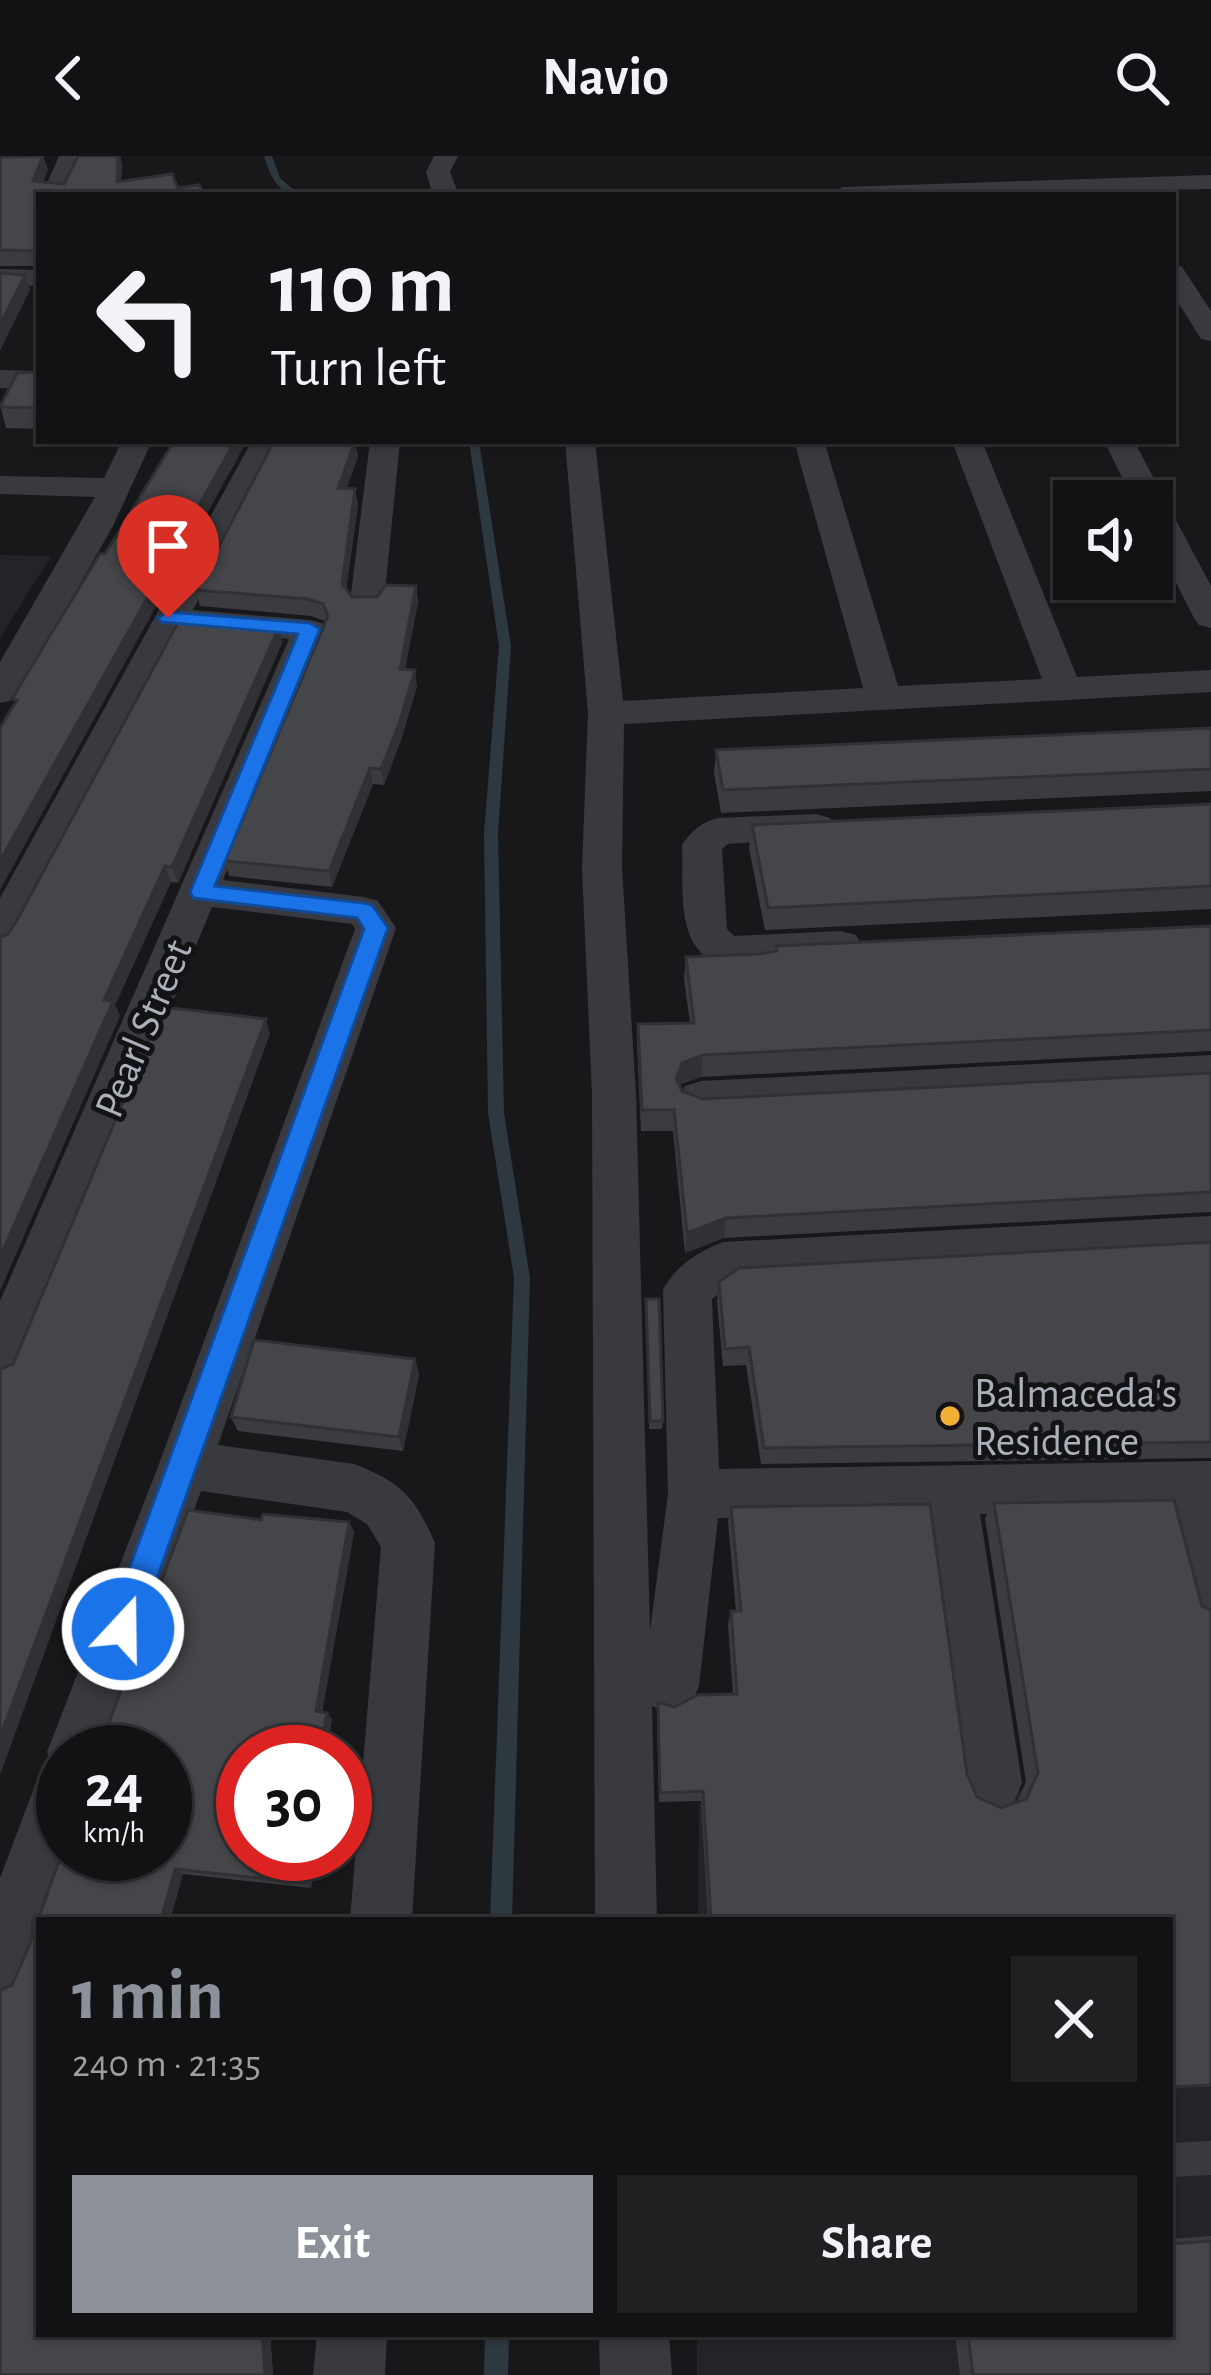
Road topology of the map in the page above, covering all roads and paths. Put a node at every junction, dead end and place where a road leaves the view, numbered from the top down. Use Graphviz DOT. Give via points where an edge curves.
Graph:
graph roads {
  1 [pos="71,156"];
  2 [pos="446,156"];
  3 [pos="1211,182"];
  4 [pos="1120,190"];
  5 [pos="56,192"];
  6 [pos="445,192"];
  7 [pos="990,192"];
  8 [pos="0,277"];
  9 [pos="36,278"];
  10 [pos="1176,278"];
  11 [pos="1211,333"];
  12 [pos="0,380"];
  13 [pos="36,380"];
  14 [pos="136,444"];
  15 [pos="265,444"];
  16 [pos="385,444"];
  17 [pos="580,444"];
  18 [pos="810,444"];
  19 [pos="968,444"];
  20 [pos="1121,444"];
  21 [pos="1139,480"];
  22 [pos="0,485"];
  23 [pos="115,488"];
  24 [pos="1173,545"];
  25 [pos="367,602"];
  26 [pos="168,618"];
  27 [pos="1211,618"];
  28 [pos="1211,681"];
  29 [pos="1063,687"];
  30 [pos="0,692"];
  31 [pos="884,695"];
  32 [pos="606,713"];
  33 [pos="859,825"];
  34 [pos="201,892"];
  35 [pos="0,935"];
  36 [pos="886,944"];
  37 [pos="1211,1072"];
  38 [pos="701,1098"];
  39 [pos="1211,1236"];
  40 [pos="0,1358"];
  41 [pos="185,1465"];
  42 [pos="949,1487"];
  43 [pos="1198,1487"];
  44 [pos="694,1494"];
  45 [pos="1211,1599"];
  46 [pos="671,1686"];
  47 [pos="86,1725"];
  48 [pos="992,1783"];
  49 [pos="36,1863"];
  50 [pos="381,1917"];
  51 [pos="626,1917"];
  52 [pos="0,1962"];
  53 [pos="1211,2158"];
  54 [pos="1173,2160"];
  55 [pos="352,2337"];
  56 [pos="634,2337"];
  57 [pos="349,2375"];
  58 [pos="635,2375"];
  1 -- 5 [label="street"];
  2 -- 6 [label="street" via="437,172"];
  3 -- 4 [label="street"];
  4 -- 7 [label="street"];
  8 -- 9 [label="street"];
  10 -- 11 [label="street"];
  12 -- 13 [label="street"];
  14 -- 23 [label="street"];
  15 -- 26 [label="street"];
  16 -- 25 [label="street"];
  17 -- 32 [label="street"];
  18 -- 31 [label="street"];
  19 -- 29 [label="street"];
  20 -- 21 [label="street"];
  22 -- 23 [label="street"];
  23 -- 30 [label="street"];
  24 -- 27 [label="street"];
  26 -- 34 [label="street, Pearl Street" via="310,629"];
  26 -- 35 [label="street"];
  28 -- 29 [label="street"];
  29 -- 31 [label="street"];
  31 -- 32 [label="street"];
  32 -- 51 [label="street" via="602,869 614,1094"];
  33 -- 36 [label="street" via="707,837 707,934 724,952"];
  34 -- 40 [label="street, Pearl Street"];
  34 -- 41 [label="street" via="364,911 376,928"];
  37 -- 38 [label="street"];
  39 -- 44 [label="street" via="724,1262 687,1289"];
  41 -- 47 [label="street"];
  41 -- 50 [label="street" via="354,1489 386,1506 408,1543"];
  42 -- 43 [label="street"];
  42 -- 44 [label="street"];
  42 -- 48 [label="street"];
  43 -- 45 [label="street"];
  44 -- 46 [label="street"];
  49 -- 52 [label="street"];
  53 -- 54 [label="lane"];
  55 -- 57 [label="street"];
  56 -- 58 [label="street"];
}
